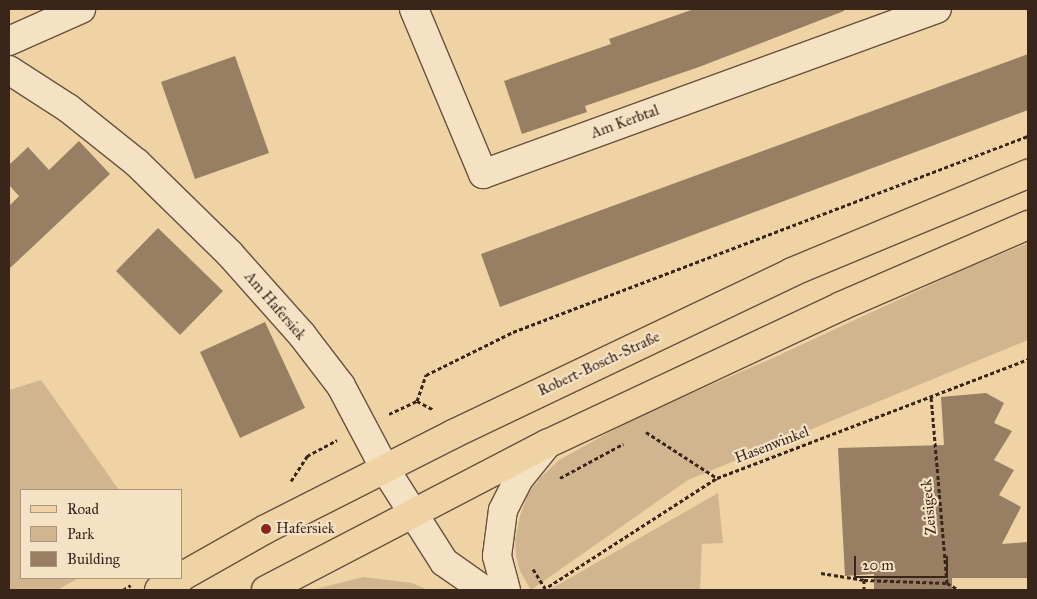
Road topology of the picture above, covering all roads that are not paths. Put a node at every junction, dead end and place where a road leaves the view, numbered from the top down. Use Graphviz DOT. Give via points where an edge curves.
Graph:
graph roads {
  1 [pos="80,9"];
  2 [pos="414,9"];
  3 [pos="937,9"];
  4 [pos="9,41"];
  5 [pos="9,70"];
  6 [pos="1028,174"];
  7 [pos="1028,226"];
  8 [pos="547,444"];
  9 [pos="385,468"];
  10 [pos="412,514"];
  11 [pos="182,577"];
  12 [pos="179,579"];
  13 [pos="159,590"];
  14 [pos="266,590"];
  15 [pos="484,590"];
  16 [pos="506,590"];
  1 -- 4 [label="street"];
  2 -- 3 [label="street, Am Kerbtal" via="483,174"];
  5 -- 9 [label="street, Am Hafersiek" via="68,108 137,163 229,253 302,335 340,386"];
  6 -- 9 [label="main road, Robert-Bosch-Straße" via="792,272"];
  7 -- 8 [label="main road" via="841,306"];
  8 -- 10 [label="main road"];
  8 -- 16 [label="street" via="518,480 503,510 497,556"];
  9 -- 10 [label="street, Am Hafersiek"];
  9 -- 11 [label="main road, Robert-Bosch-Straße" via="266,529"];
  10 -- 14 [label="main road"];
  10 -- 15 [label="street, Am Hafersiek" via="444,562"];
  12 -- 13 [label="main road, Robert-Bosch-Straße"];
}
